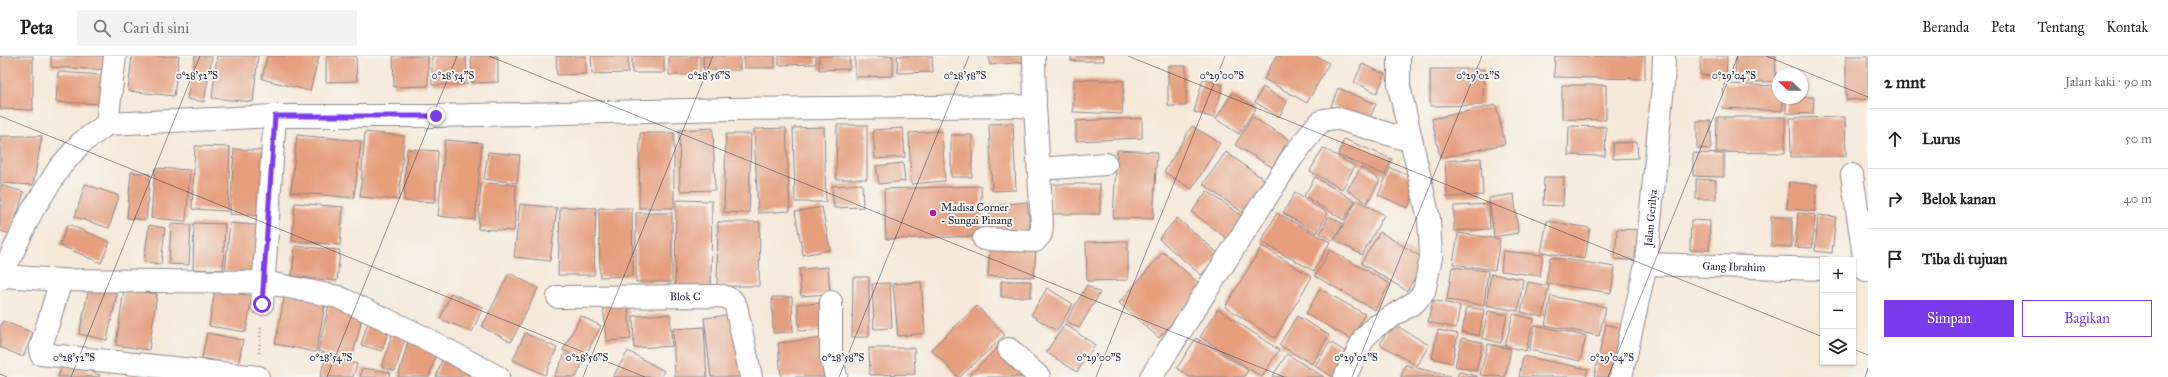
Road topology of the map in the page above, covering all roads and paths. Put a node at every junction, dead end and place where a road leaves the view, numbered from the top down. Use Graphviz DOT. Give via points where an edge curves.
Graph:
graph roads {
  1 [pos="115,56"];
  2 [pos="1034,56"];
  3 [pos="1399,56"];
  4 [pos="1664,56"];
  5 [pos="1035,106"];
  6 [pos="275,116"];
  7 [pos="107,124"];
  8 [pos="1411,141"];
  9 [pos="1106,164"];
  10 [pos="1039,169"];
  11 [pos="1852,175"];
  12 [pos="984,239"];
  13 [pos="1646,264"];
  14 [pos="1820,269"];
  15 [pos="1862,270"];
  16 [pos="1,277"];
  17 [pos="61,280"];
  18 [pos="264,282"];
  19 [pos="558,297"];
  20 [pos="831,302"];
  21 [pos="262,304"];
  22 [pos="1010,349"];
  23 [pos="258,377"];
  24 [pos="498,377"];
  25 [pos="751,377"];
  26 [pos="836,377"];
  27 [pos="1039,377"];
  28 [pos="1151,377"];
  29 [pos="1345,377"];
  30 [pos="1621,377"];
  1 -- 7 [label="street"];
  2 -- 5 [label="street"];
  3 -- 8 [label="street" via="1399,86"];
  4 -- 13 [label="street, Jalan Gerilya"];
  5 -- 6 [label="street" via="730,108 436,116"];
  5 -- 10 [label="street"];
  6 -- 7 [label="street"];
  6 -- 18 [label="street"];
  7 -- 16 [label="street" via="82,143 60,167 32,211"];
  8 -- 28 [label="street" via="1336,118 1323,120 1316,126 1287,166"];
  8 -- 29 [label="street" via="1429,219 1431,257 1424,292 1415,302 1375,327 1364,338"];
  9 -- 10 [label="street"];
  10 -- 12 [label="street" via="1041,234 1035,241"];
  11 -- 15 [label="street"];
  13 -- 14 [label="street, Gang Ibrahim"];
  13 -- 30 [label="street, Jalan Gerilya"];
  16 -- 17 [label="street"];
  17 -- 18 [label="street"];
  17 -- 23 [label="street" via="40,350 42,354"];
  18 -- 21 [label="street"];
  18 -- 24 [label="street" via="338,297 417,334"];
  19 -- 25 [label="street, Blok C" via="723,296 732,300 736,306"];
  20 -- 26 [label="street" via="831,356"];
  21 -- 23 [label="path"];
  22 -- 27 [label="street"];
}
